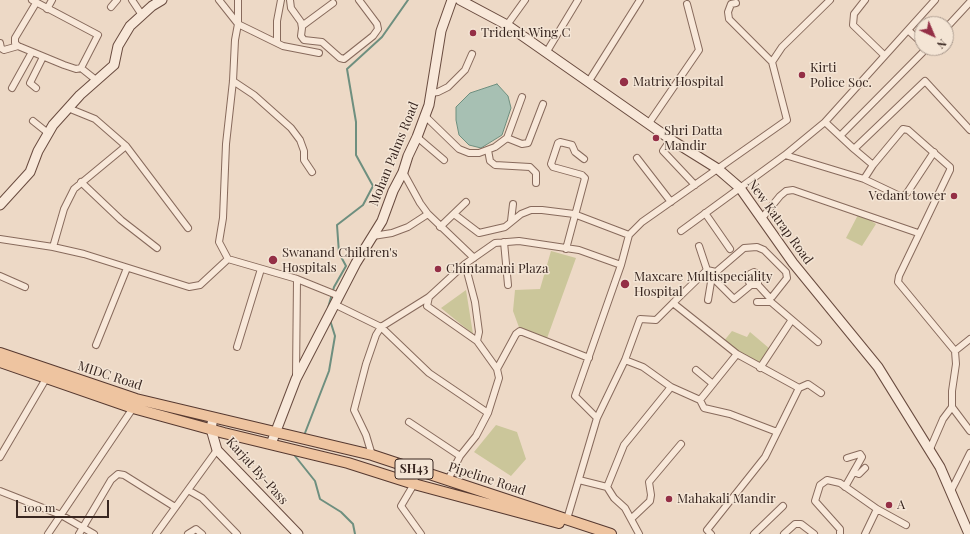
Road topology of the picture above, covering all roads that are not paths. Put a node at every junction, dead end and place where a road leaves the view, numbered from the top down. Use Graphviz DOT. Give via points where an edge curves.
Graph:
graph roads {
  1 [pos="52,0"];
  2 [pos="117,0"];
  3 [pos="132,0"];
  4 [pos="162,0"];
  5 [pos="219,0"];
  6 [pos="238,0"];
  7 [pos="281,0"];
  8 [pos="290,0"];
  9 [pos="360,0"];
  10 [pos="452,0"];
  11 [pos="460,0"];
  12 [pos="525,0"];
  13 [pos="578,0"];
  14 [pos="640,0"];
  15 [pos="830,0"];
  16 [pos="865,0"];
  17 [pos="935,0"];
  18 [pos="34,1"];
  19 [pos="736,1"];
  20 [pos="970,2"];
  21 [pos="333,3"];
  22 [pos="686,4"];
  23 [pos="111,7"];
  24 [pos="47,9"];
  25 [pos="142,15"];
  26 [pos="954,19"];
  27 [pos="238,24"];
  28 [pos="507,25"];
  29 [pos="302,26"];
  30 [pos="908,30"];
  31 [pos="914,36"];
  32 [pos="277,42"];
  33 [pos="0,44"];
  34 [pos="18,46"];
  35 [pos="32,52"];
  36 [pos="319,53"];
  37 [pos="546,53"];
  38 [pos="472,54"];
  39 [pos="884,55"];
  40 [pos="919,56"];
  41 [pos="43,57"];
  42 [pos="772,62"];
  43 [pos="81,68"];
  44 [pos="96,80"];
  45 [pos="233,81"];
  46 [pos="590,81"];
  47 [pos="12,88"];
  48 [pos="36,88"];
  49 [pos="431,93"];
  50 [pos="522,97"];
  51 [pos="543,104"];
  52 [pos="68,108"];
  53 [pos="424,115"];
  54 [pos="33,121"];
  55 [pos="825,122"];
  56 [pos="649,123"];
  57 [pos="970,130"];
  58 [pos="48,134"];
  59 [pos="840,136"];
  60 [pos="417,137"];
  61 [pos="507,138"];
  62 [pos="671,139"];
  63 [pos="126,146"];
  64 [pos="854,149"];
  65 [pos="488,150"];
  66 [pos="934,152"];
  67 [pos="785,156"];
  68 [pos="637,158"];
  69 [pos="584,159"];
  70 [pos="444,160"];
  71 [pos="873,165"];
  72 [pos="718,169"];
  73 [pos="312,172"];
  74 [pos="403,172"];
  75 [pos="864,179"];
  76 [pos="81,182"];
  77 [pos="536,183"];
  78 [pos="695,185"];
  79 [pos="740,188"];
  80 [pos="466,202"];
  81 [pos="671,202"];
  82 [pos="513,204"];
  83 [pos="0,205"];
  84 [pos="705,213"];
  85 [pos="428,214"];
  86 [pos="454,214"];
  87 [pos="574,214"];
  88 [pos="762,218"];
  89 [pos="511,221"];
  90 [pos="440,227"];
  91 [pos="188,228"];
  92 [pos="681,231"];
  93 [pos="918,234"];
  94 [pos="629,235"];
  95 [pos="373,236"];
  96 [pos="0,239"];
  97 [pos="504,242"];
  98 [pos="699,246"];
  99 [pos="53,247"];
  100 [pos="157,248"];
  101 [pos="566,249"];
  102 [pos="730,249"];
  103 [pos="474,258"];
  104 [pos="228,260"];
  105 [pos="465,264"];
  106 [pos="621,265"];
  107 [pos="127,268"];
  108 [pos="261,269"];
  109 [pos="707,270"];
  110 [pos="715,274"];
  111 [pos="0,276"];
  112 [pos="297,279"];
  113 [pos="751,284"];
  114 [pos="508,285"];
  115 [pos="758,285"];
  116 [pos="25,287"];
  117 [pos="337,295"];
  118 [pos="430,297"];
  119 [pos="708,300"];
  120 [pos="757,302"];
  121 [pos="673,303"];
  122 [pos="334,306"];
  123 [pos="791,321"];
  124 [pos="381,327"];
  125 [pos="970,339"];
  126 [pos="477,341"];
  127 [pos="818,342"];
  128 [pos="96,345"];
  129 [pos="238,347"];
  130 [pos="955,351"];
  131 [pos="0,353"];
  132 [pos="737,354"];
  133 [pos="589,358"];
  134 [pos="625,360"];
  135 [pos="0,362"];
  136 [pos="760,368"];
  137 [pos="497,369"];
  138 [pos="696,370"];
  139 [pos="48,378"];
  140 [pos="296,379"];
  141 [pos="713,384"];
  142 [pos="671,387"];
  143 [pos="799,388"];
  144 [pos="822,393"];
  145 [pos="700,400"];
  146 [pos="952,407"];
  147 [pos="133,408"];
  148 [pos="488,414"];
  149 [pos="213,418"];
  150 [pos="597,418"];
  151 [pos="409,422"];
  152 [pos="969,428"];
  153 [pos="211,429"];
  154 [pos="275,432"];
  155 [pos="777,432"];
  156 [pos="271,444"];
  157 [pos="681,444"];
  158 [pos="930,449"];
  159 [pos="217,450"];
  160 [pos="970,453"];
  161 [pos="372,455"];
  162 [pos="460,456"];
  163 [pos="0,457"];
  164 [pos="847,458"];
  165 [pos="865,468"];
  166 [pos="416,469"];
  167 [pos="854,472"];
  168 [pos="448,480"];
  169 [pos="579,480"];
  170 [pos="414,484"];
  171 [pos="607,487"];
  172 [pos="845,487"];
  173 [pos="188,490"];
  174 [pos="0,491"];
  175 [pos="950,491"];
  176 [pos="784,506"];
  177 [pos="175,508"];
  178 [pos="877,509"];
  179 [pos="60,515"];
  180 [pos="567,519"];
  181 [pos="631,519"];
  182 [pos="906,525"];
  183 [pos="83,528"];
  184 [pos="48,534"];
  185 [pos="79,534"];
  186 [pos="94,534"];
  187 [pos="156,534"];
  188 [pos="188,534"];
  189 [pos="202,534"];
  190 [pos="238,534"];
  191 [pos="298,534"];
  192 [pos="420,534"];
  193 [pos="589,534"];
  194 [pos="611,534"];
  195 [pos="639,534"];
  196 [pos="711,534"];
  197 [pos="754,534"];
  198 [pos="784,534"];
  199 [pos="814,534"];
  200 [pos="840,534"];
  201 [pos="864,534"];
  202 [pos="969,534"];
  1 -- 24 [label="street"];
  2 -- 23 [label="street"];
  3 -- 25 [label="street"];
  4 -- 25 [label="street"];
  5 -- 27 [label="street"];
  6 -- 27 [label="street"];
  7 -- 32 [label="street"];
  8 -- 29 [label="street" via="291,8"];
  9 -- 29 [label="street" via="378,29 344,60 322,42 304,40 301,36"];
  10 -- 49 [label="street, Mohan Palms Road" via="442,31"];
  11 -- 28 [label="street, New Katrap Road"];
  12 -- 28 [label="street"];
  13 -- 37 [label="street"];
  14 -- 46 [label="street"];
  15 -- 42 [label="street" via="782,47"];
  16 -- 39 [label="street" via="854,14 853,25"];
  17 -- 30 [label="street"];
  18 -- 24 [label="street"];
  18 -- 34 [label="street" via="15,38"];
  19 -- 42 [label="street" via="731,4 729,19"];
  20 -- 26 [label="street"];
  21 -- 29 [label="street"];
  22 -- 56 [label="street" via="699,50"];
  24 -- 43 [label="street" via="98,35"];
  25 -- 44 [label="street" via="130,26 118,46 114,65"];
  27 -- 32 [label="street"];
  27 -- 45 [label="street" via="234,40"];
  28 -- 37 [label="street, New Katrap Road"];
  30 -- 31 [label="street"];
  30 -- 39 [label="street"];
  32 -- 36 [label="street" via="283,46"];
  33 -- 34 [label="street" via="4,50"];
  34 -- 35 [label="street"];
  35 -- 41 [label="street"];
  35 -- 47 [label="street"];
  37 -- 46 [label="street, New Katrap Road"];
  38 -- 49 [label="street" via="465,70 448,87"];
  39 -- 55 [label="street"];
  40 -- 59 [label="street"];
  41 -- 43 [label="street" via="76,69"];
  41 -- 48 [label="street" via="30,83"];
  42 -- 72 [label="street" via="786,120"];
  43 -- 44 [label="street"];
  44 -- 52 [label="street"];
  45 -- 73 [label="street" via="254,95 290,128 300,140 306,165"];
  45 -- 104 [label="street" via="219,242"];
  46 -- 56 [label="street, New Katrap Road"];
  49 -- 53 [label="street, Mohan Palms Road"];
  50 -- 61 [label="street"];
  51 -- 61 [label="street" via="528,143 522,144"];
  52 -- 58 [label="street"];
  52 -- 63 [label="street" via="95,119"];
  53 -- 60 [label="street, Mohan Palms Road"];
  53 -- 65 [label="street" via="459,149 469,153"];
  54 -- 58 [label="street"];
  55 -- 59 [label="street"];
  55 -- 67 [label="street"];
  56 -- 62 [label="street, New Katrap Road"];
  57 -- 64 [label="street" via="925,81"];
  58 -- 83 [label="street" via="38,150 30,172"];
  59 -- 64 [label="street"];
  60 -- 70 [label="street"];
  60 -- 74 [label="street, Mohan Palms Road"];
  61 -- 65 [label="street"];
  62 -- 72 [label="street, New Katrap Road"];
  62 -- 78 [label="street" via="663,150"];
  63 -- 76 [label="street"];
  63 -- 91 [label="street"];
  64 -- 71 [label="street"];
  65 -- 77 [label="street" via="490,161 495,165 530,167 536,173"];
  66 -- 71 [label="street" via="908,130 903,129"];
  66 -- 75 [label="street" via="905,196 901,197"];
  66 -- 93 [label="street" via="948,164 950,170"];
  67 -- 75 [label="street"];
  67 -- 79 [label="street"];
  68 -- 81 [label="street"];
  69 -- 87 [label="street" via="575,152 572,145 560,142 551,164 553,167 585,178"];
  71 -- 75 [label="street"];
  72 -- 78 [label="street"];
  72 -- 79 [label="street, New Katrap Road"];
  74 -- 85 [label="street"];
  74 -- 95 [label="street, Mohan Palms Road"];
  76 -- 99 [label="street" via="69,196"];
  76 -- 100 [label="street" via="121,220"];
  78 -- 81 [label="street"];
  79 -- 84 [label="street"];
  79 -- 88 [label="street, New Katrap Road"];
  80 -- 86 [label="street"];
  81 -- 94 [label="street" via="642,222"];
  82 -- 89 [label="street"];
  84 -- 92 [label="street"];
  84 -- 102 [label="street"];
  85 -- 90 [label="street"];
  85 -- 95 [label="street" via="397,231"];
  86 -- 89 [label="street" via="479,233 505,227"];
  86 -- 90 [label="street"];
  87 -- 89 [label="street" via="531,210"];
  87 -- 94 [label="street"];
  87 -- 101 [label="street"];
  88 -- 93 [label="street" via="780,196 786,191 794,190"];
  88 -- 158 [label="street, New Katrap Road" via="793,263 878,367"];
  90 -- 103 [label="street"];
  93 -- 130 [label="street" via="898,282"];
  94 -- 106 [label="street"];
  95 -- 117 [label="street, Mohan Palms Road"];
  96 -- 99 [label="street"];
  97 -- 101 [label="street" via="520,241"];
  97 -- 103 [label="street" via="495,243"];
  97 -- 114 [label="street"];
  98 -- 109 [label="street"];
  99 -- 107 [label="street"];
  101 -- 106 [label="street" via="579,250"];
  103 -- 105 [label="street"];
  104 -- 107 [label="street" via="200,285 189,287"];
  104 -- 108 [label="street"];
  105 -- 118 [label="street"];
  105 -- 126 [label="street" via="476,309 479,332"];
  106 -- 133 [label="street"];
  107 -- 128 [label="street"];
  108 -- 112 [label="street"];
  108 -- 129 [label="street"];
  109 -- 110 [label="street"];
  109 -- 121 [label="street"];
  110 -- 113 [label="street" via="716,281 734,299"];
  110 -- 115 [label="street" via="744,248 757,247 764,250 786,272 787,278 772,297"];
  110 -- 119 [label="street"];
  111 -- 116 [label="street"];
  112 -- 117 [label="street"];
  112 -- 140 [label="street"];
  113 -- 115 [label="street"];
  113 -- 115 [label="street" via="748,278 754,272 758,275"];
  117 -- 122 [label="street, Mohan Palms Road"];
  118 -- 124 [label="street"];
  118 -- 126 [label="street" via="427,306"];
  120 -- 123 [label="street" via="770,302"];
  121 -- 132 [label="street"];
  121 -- 134 [label="street" via="656,320 640,319"];
  122 -- 124 [label="street"];
  122 -- 140 [label="street"];
  123 -- 127 [label="street"];
  123 -- 136 [label="street"];
  124 -- 148 [label="street" via="429,373"];
  124 -- 161 [label="street" via="366,364 354,410"];
  125 -- 130 [label="street"];
  126 -- 137 [label="street"];
  130 -- 146 [label="street"];
  131 -- 149 [label="main road, MIDC Road" via="136,399"];
  132 -- 136 [label="street"];
  132 -- 141 [label="street"];
  133 -- 137 [label="street" via="520,331"];
  133 -- 150 [label="street" via="575,396"];
  134 -- 142 [label="street" via="643,367"];
  134 -- 150 [label="street"];
  135 -- 139 [label="main road, MIDC Road"];
  136 -- 143 [label="street"];
  137 -- 148 [label="street" via="499,378"];
  138 -- 141 [label="street"];
  139 -- 147 [label="main road, MIDC Road"];
  139 -- 163 [label="street"];
  140 -- 154 [label="street"];
  141 -- 145 [label="street"];
  142 -- 145 [label="street"];
  142 -- 171 [label="street" via="624,445"];
  143 -- 144 [label="street" via="808,384"];
  143 -- 155 [label="street"];
  145 -- 155 [label="street" via="704,408 730,414"];
  146 -- 152 [label="street"];
  146 -- 158 [label="street" via="942,419"];
  147 -- 153 [label="main road, MIDC Road"];
  147 -- 179 [label="street"];
  148 -- 162 [label="street" via="476,436"];
  149 -- 153 [label="street, Karjat By-Pass"];
  149 -- 154 [label="main road, Pipeline Road / SH43"];
  150 -- 169 [label="street"];
  151 -- 162 [label="street"];
  153 -- 156 [label="main road, Pipeline Road / SH43"];
  153 -- 159 [label="street, Karjat By-Pass"];
  154 -- 156 [label="street"];
  154 -- 161 [label="main road, Pipeline Road / SH43"];
  155 -- 196 [label="street" via="753,474 707,530"];
  156 -- 170 [label="main road, Pipeline Road / SH43" via="361,466"];
  157 -- 181 [label="street" via="649,482 650,501"];
  158 -- 175 [label="street, New Katrap Road"];
  159 -- 173 [label="street"];
  159 -- 191 [label="street, Karjat By-Pass"];
  160 -- 175 [label="street"];
  161 -- 166 [label="main road, Pipeline Road / SH43"];
  162 -- 168 [label="street"];
  164 -- 167 [label="street" via="860,454 862,457"];
  165 -- 167 [label="street" via="859,474"];
  166 -- 168 [label="main road, Pipeline Road / SH43"];
  166 -- 170 [label="street"];
  167 -- 172 [label="street"];
  168 -- 180 [label="main road, Pipeline Road / SH43"];
  169 -- 171 [label="street"];
  169 -- 180 [label="street"];
  170 -- 192 [label="street" via="401,506"];
  170 -- 193 [label="main road, Pipeline Road / SH43" via="562,524"];
  171 -- 181 [label="street"];
  172 -- 178 [label="street"];
  172 -- 200 [label="street" via="827,480 820,484 815,498 816,504 840,529"];
  173 -- 177 [label="street"];
  173 -- 190 [label="street" via="202,498"];
  174 -- 179 [label="street"];
  175 -- 202 [label="street, New Katrap Road"];
  176 -- 197 [label="street"];
  177 -- 183 [label="street" via="124,475 118,474"];
  177 -- 187 [label="street"];
  178 -- 182 [label="street"];
  178 -- 201 [label="street"];
  179 -- 183 [label="street"];
  179 -- 184 [label="street"];
  180 -- 194 [label="main road, Pipeline Road / SH43"];
  181 -- 195 [label="street"];
  183 -- 185 [label="street"];
  183 -- 186 [label="street"];
  188 -- 189 [label="street" via="194,529"];
  198 -- 199 [label="street" via="795,524 801,524"];
}
